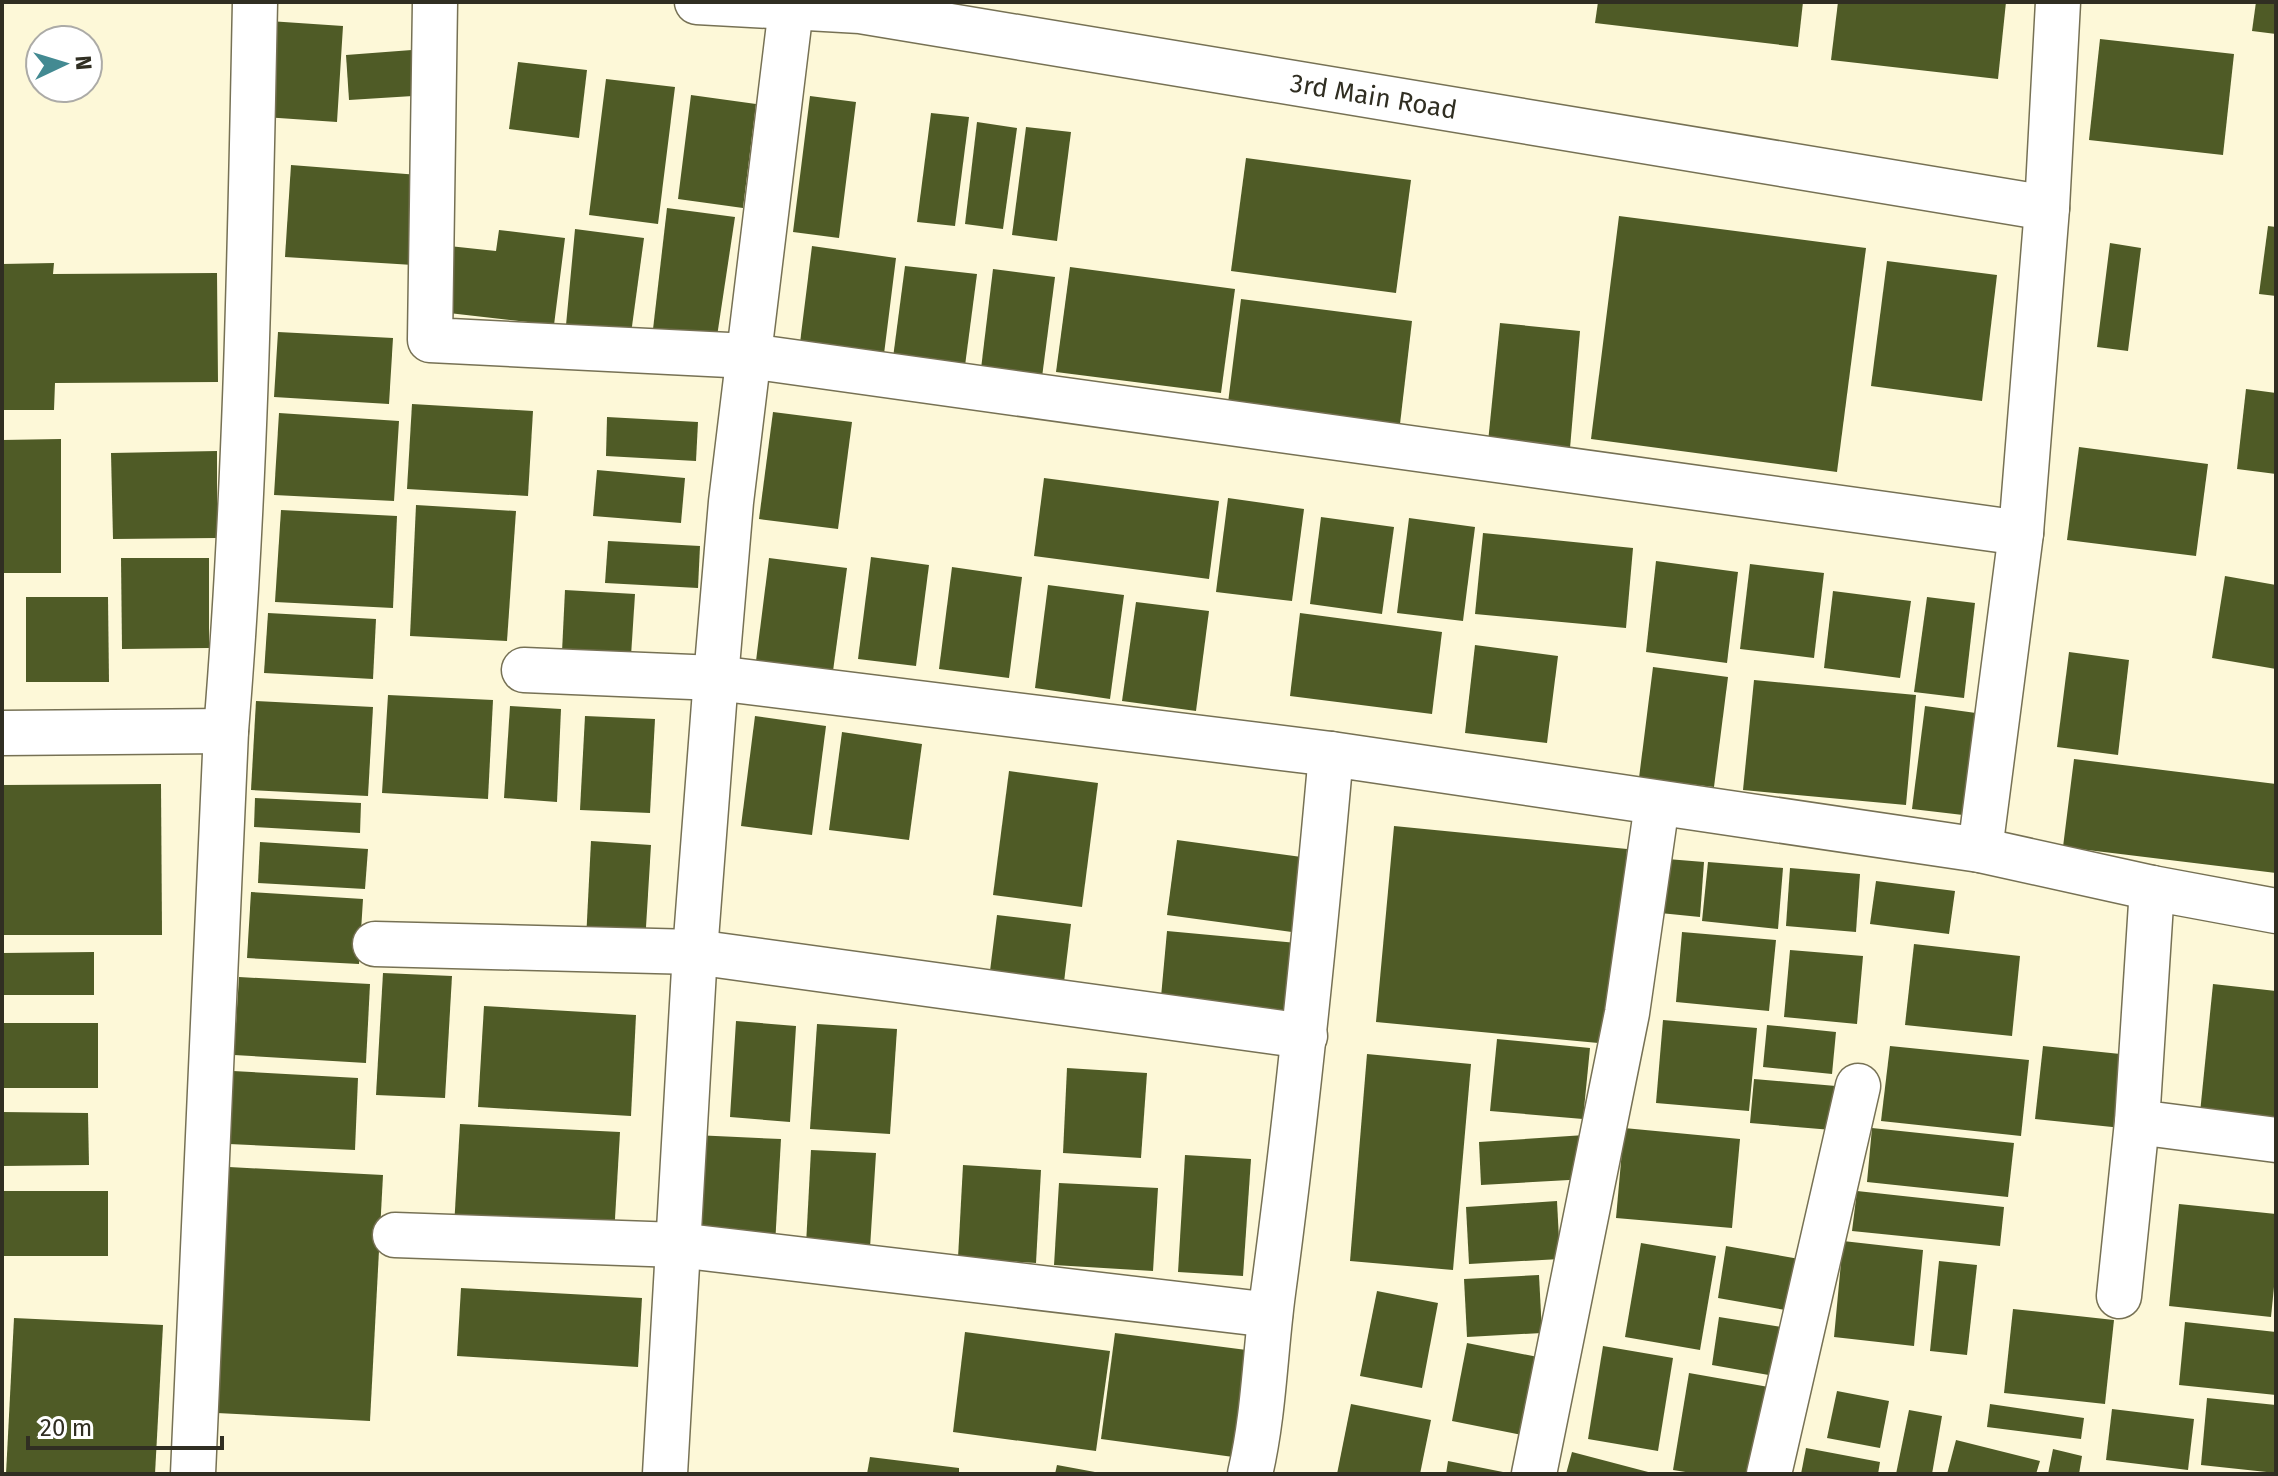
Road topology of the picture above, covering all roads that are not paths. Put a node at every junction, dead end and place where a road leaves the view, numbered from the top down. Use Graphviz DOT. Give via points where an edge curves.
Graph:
graph roads {
  1 [pos="255,2"];
  2 [pos="435,2"];
  3 [pos="697,2"];
  4 [pos="2058,2"];
  5 [pos="791,8"];
  6 [pos="2047,208"];
  7 [pos="749,356"];
  8 [pos="2021,533"];
  9 [pos="524,670"];
  10 [pos="716,678"];
  11 [pos="226,731"];
  12 [pos="2,733"];
  13 [pos="1331,754"];
  14 [pos="1657,804"];
  15 [pos="1980,850"];
  16 [pos="2152,888"];
  17 [pos="2276,911"];
  18 [pos="375,944"];
  19 [pos="695,952"];
  20 [pos="1305,1036"];
  21 [pos="1858,1086"];
  22 [pos="2137,1122"];
  23 [pos="2276,1140"];
  24 [pos="395,1235"];
  25 [pos="678,1245"];
  26 [pos="2119,1296"];
  27 [pos="1270,1315"];
  28 [pos="193,1474"];
  29 [pos="665,1474"];
  30 [pos="1250,1474"];
  31 [pos="1534,1474"];
  32 [pos="1769,1474"];
  1 -- 11 [label="street" via="246,399"];
  2 -- 7 [label="street" via="430,340"];
  3 -- 5 [label="street, 3rd Main Road"];
  4 -- 6 [label="street"];
  5 -- 6 [label="street, 3rd Main Road" via="860,11"];
  5 -- 7 [label="street"];
  6 -- 8 [label="street"];
  7 -- 8 [label="street"];
  7 -- 10 [label="street"];
  8 -- 15 [label="street"];
  9 -- 10 [label="street"];
  10 -- 13 [label="street"];
  10 -- 19 [label="street"];
  11 -- 12 [label="street"];
  11 -- 28 [label="street"];
  13 -- 14 [label="street"];
  13 -- 20 [label="street"];
  14 -- 15 [label="street"];
  14 -- 31 [label="street" via="1627,1013"];
  15 -- 16 [label="street"];
  16 -- 17 [label="street"];
  16 -- 22 [label="street"];
  18 -- 19 [label="street"];
  19 -- 20 [label="street"];
  19 -- 25 [label="street"];
  20 -- 27 [label="street"];
  21 -- 32 [label="street"];
  22 -- 23 [label="street"];
  22 -- 26 [label="street"];
  24 -- 25 [label="street"];
  25 -- 27 [label="street"];
  25 -- 29 [label="street"];
  27 -- 30 [label="street"];
}
